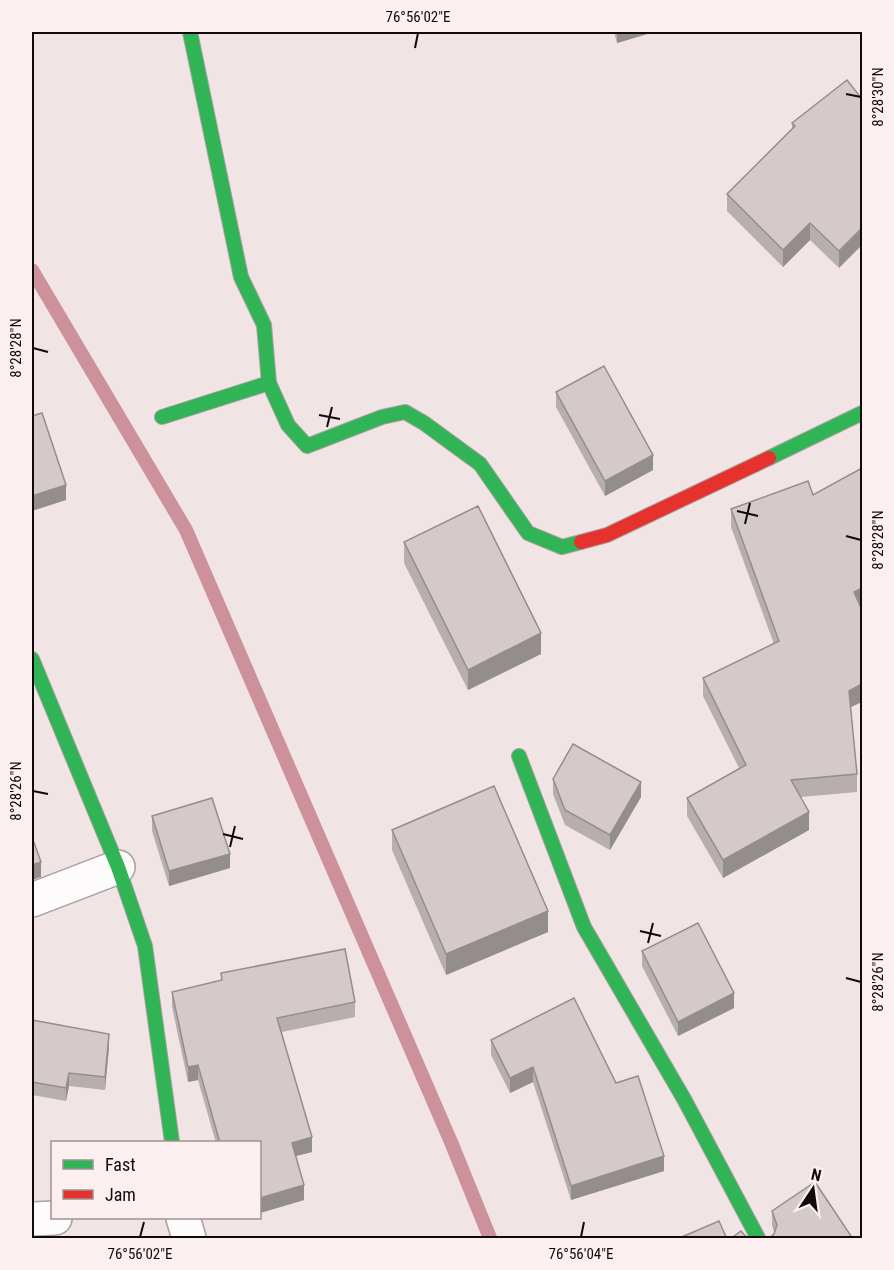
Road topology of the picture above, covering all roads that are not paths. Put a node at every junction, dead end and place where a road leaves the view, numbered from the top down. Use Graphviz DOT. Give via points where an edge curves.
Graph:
graph roads {
  1 [pos="190,32"];
  2 [pos="269,382"];
  3 [pos="862,413"];
  4 [pos="162,417"];
  5 [pos="32,659"];
  6 [pos="519,756"];
  7 [pos="118,867"];
  8 [pos="32,900"];
  9 [pos="172,1141"];
  10 [pos="51,1218"];
  11 [pos="32,1219"];
  12 [pos="183,1219"];
  13 [pos="189,1239"];
  14 [pos="758,1239"];
  1 -- 2 [label="street" via="241,277 264,325"];
  2 -- 3 [label="street" via="288,425 307,446 405,412 480,464 528,533 562,547 607,535"];
  2 -- 4 [label="street"];
  5 -- 7 [label="street"];
  6 -- 14 [label="street" via="584,927 684,1099"];
  7 -- 8 [label="street"];
  7 -- 9 [label="street" via="145,946"];
  10 -- 11 [label="street"];
  12 -- 13 [label="street"];
}
